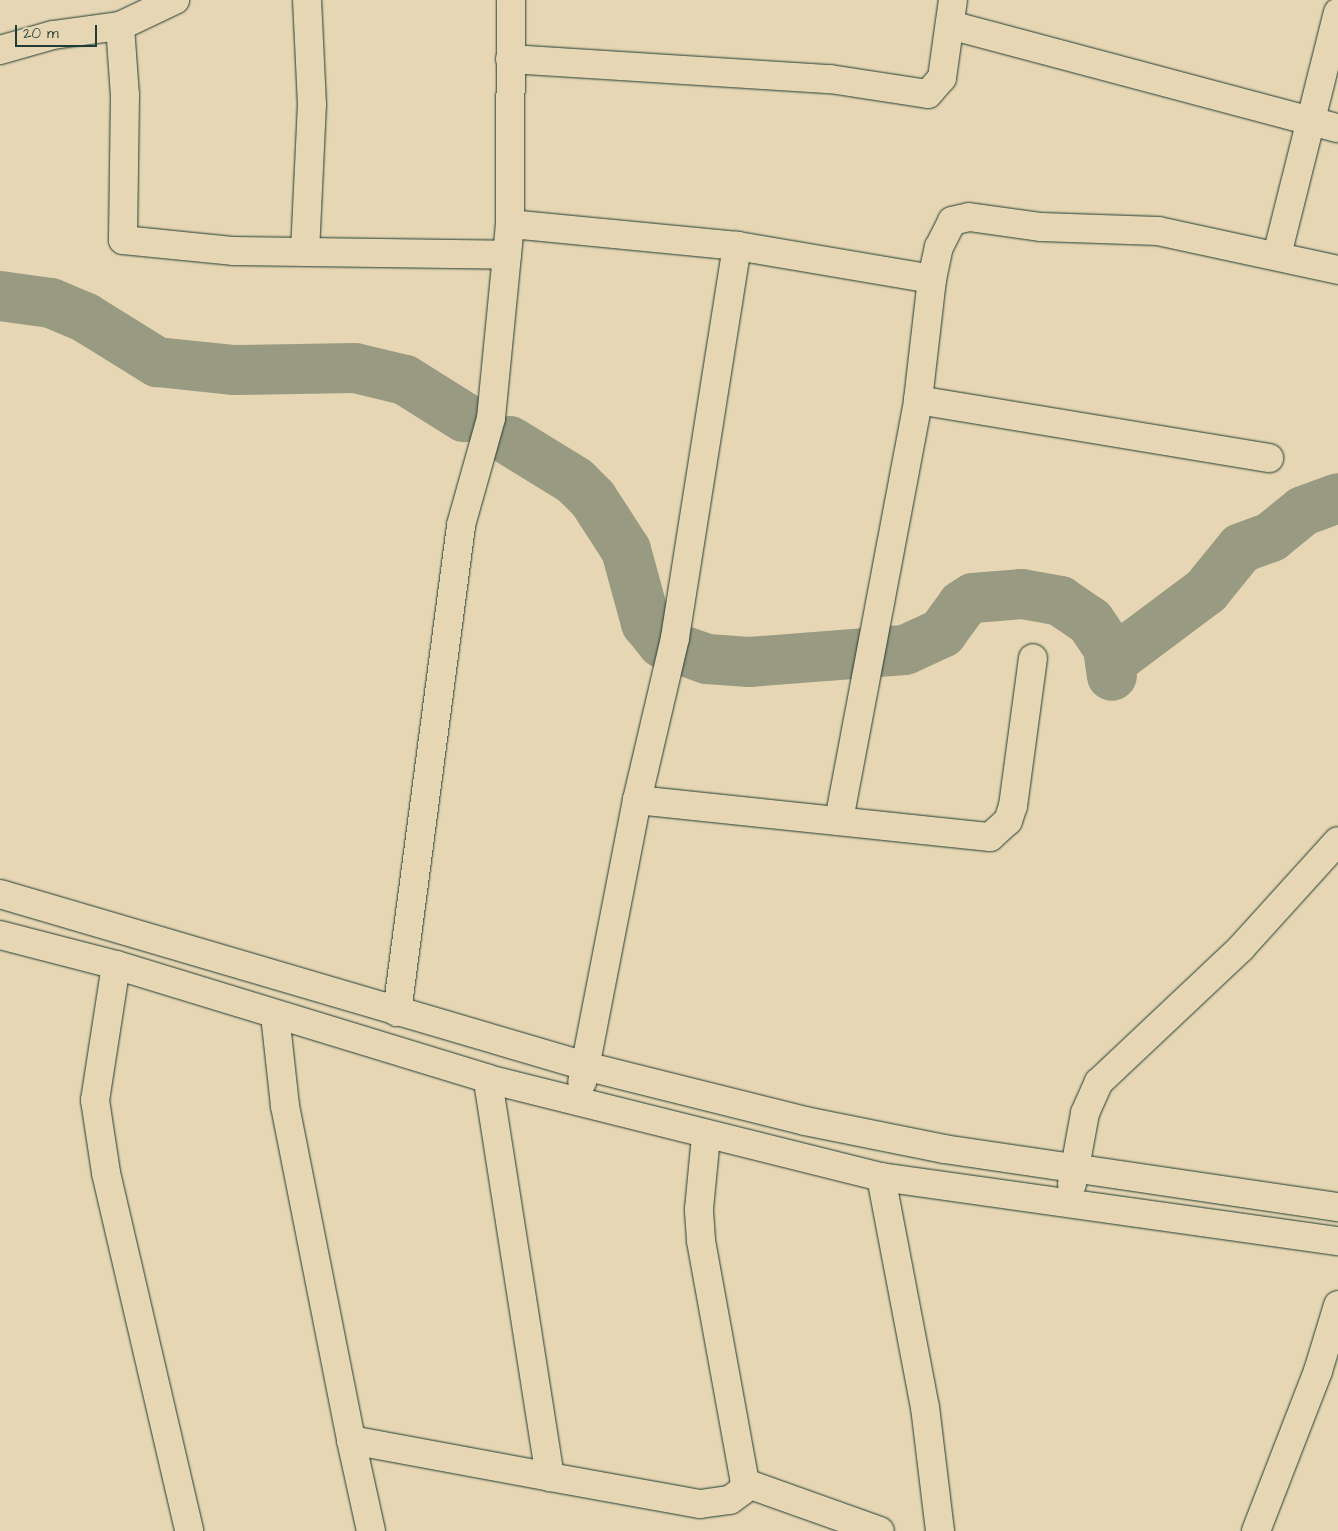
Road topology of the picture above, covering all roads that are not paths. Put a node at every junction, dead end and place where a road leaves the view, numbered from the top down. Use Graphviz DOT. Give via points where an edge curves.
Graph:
graph roads {
  1 [pos="175,0"];
  2 [pos="307,0"];
  3 [pos="511,0"];
  4 [pos="952,12"];
  5 [pos="1338,13"];
  6 [pos="120,26"];
  7 [pos="0,50"];
  8 [pos="510,59"];
  9 [pos="1326,124"];
  10 [pos="510,224"];
  11 [pos="737,246"];
  12 [pos="306,252"];
  13 [pos="507,254"];
  14 [pos="1277,255"];
  15 [pos="1338,270"];
  16 [pos="932,279"];
  17 [pos="918,400"];
  18 [pos="1269,458"];
  19 [pos="1033,658"];
  20 [pos="637,800"];
  21 [pos="839,820"];
  22 [pos="1338,841"];
  23 [pos="1326,873"];
  24 [pos="0,894"];
  25 [pos="0,935"];
  26 [pos="116,965"];
  27 [pos="397,1012"];
  28 [pos="275,1015"];
  29 [pos="585,1066"];
  30 [pos="488,1079"];
  31 [pos="578,1102"];
  32 [pos="706,1136"];
  33 [pos="1075,1167"];
  34 [pos="881,1176"];
  35 [pos="1069,1204"];
  36 [pos="1338,1207"];
  37 [pos="1338,1241"];
  38 [pos="1338,1305"];
  39 [pos="351,1440"];
  40 [pos="550,1477"];
  41 [pos="745,1482"];
  42 [pos="189,1531"];
  43 [pos="371,1531"];
  44 [pos="880,1531"];
  45 [pos="940,1531"];
  46 [pos="1256,1531"];
  1 -- 6 [label="street"];
  2 -- 12 [label="street" via="312,105"];
  3 -- 8 [label="street"];
  4 -- 8 [label="street" via="940,84 922,94 830,79"];
  4 -- 9 [label="street"];
  5 -- 9 [label="street"];
  6 -- 7 [label="street" via="53,35"];
  6 -- 12 [label="street" via="126,113 123,240 218,250"];
  8 -- 10 [label="street"];
  9 -- 14 [label="street"];
  10 -- 11 [label="street"];
  10 -- 13 [label="street"];
  11 -- 16 [label="street"];
  11 -- 20 [label="street" via="675,638"];
  12 -- 13 [label="street"];
  13 -- 27 [label="street" via="491,418 461,525"];
  14 -- 15 [label="street"];
  14 -- 16 [label="street" via="1158,231 1041,227 960,217 944,232"];
  16 -- 17 [label="street"];
  17 -- 18 [label="street"];
  17 -- 21 [label="street"];
  19 -- 21 [label="street" via="1014,806 998,832 975,838"];
  20 -- 21 [label="street"];
  20 -- 29 [label="street"];
  22 -- 23 [label="street"];
  23 -- 33 [label="street" via="1099,1082 1084,1113"];
  24 -- 27 [label="street"];
  25 -- 26 [label="street"];
  26 -- 28 [label="street"];
  26 -- 42 [label="street" via="95,1100 106,1174"];
  27 -- 29 [label="street"];
  28 -- 30 [label="street"];
  28 -- 39 [label="street" via="285,1106"];
  29 -- 31 [label="street"];
  29 -- 33 [label="street" via="805,1121 944,1149"];
  30 -- 31 [label="street"];
  30 -- 40 [label="street"];
  31 -- 32 [label="street"];
  32 -- 34 [label="street"];
  32 -- 41 [label="street" via="699,1209 701,1240"];
  33 -- 35 [label="street"];
  33 -- 36 [label="street"];
  34 -- 35 [label="street"];
  34 -- 45 [label="street" via="925,1407"];
  35 -- 37 [label="street"];
  38 -- 46 [label="street" via="1308,1398"];
  39 -- 40 [label="street"];
  39 -- 43 [label="street"];
  40 -- 41 [label="street" via="700,1504 730,1500"];
  41 -- 44 [label="street"];
}
